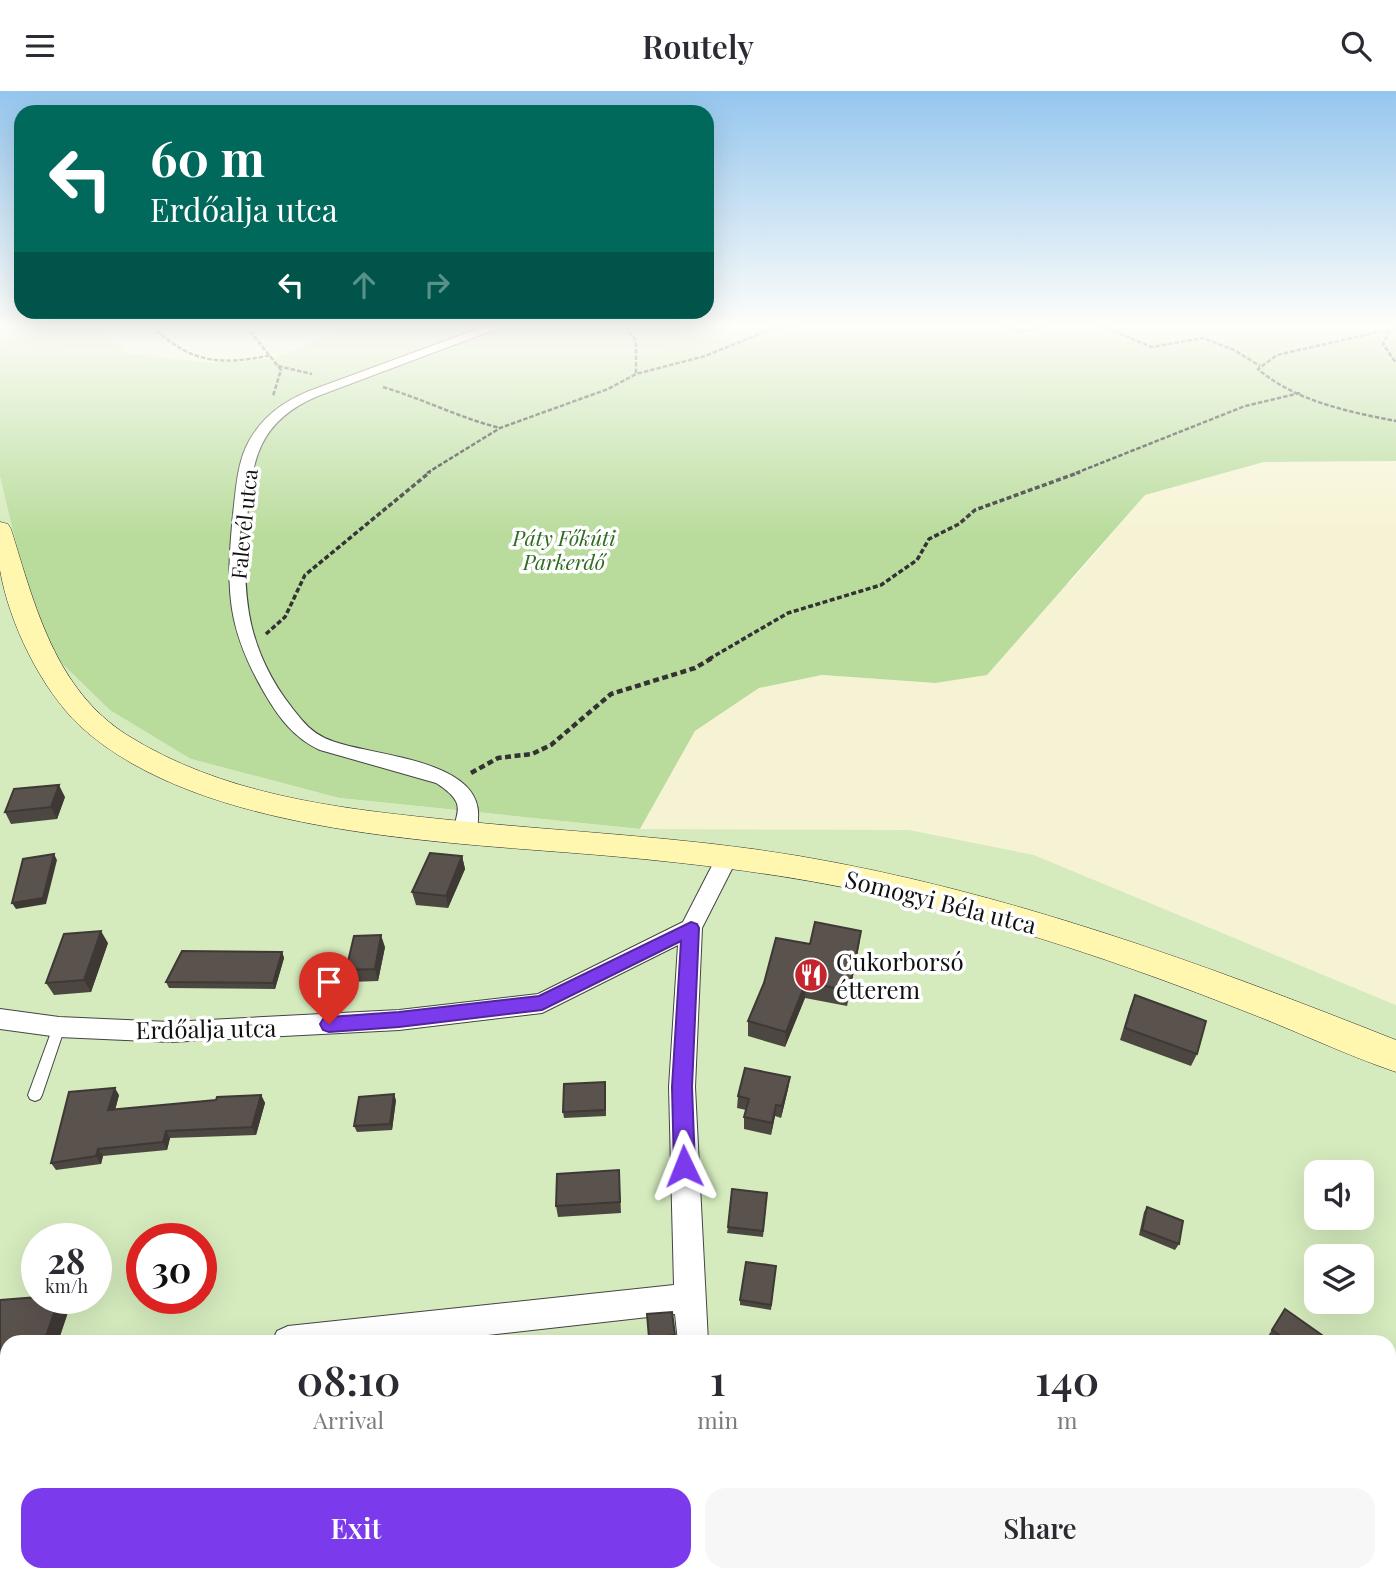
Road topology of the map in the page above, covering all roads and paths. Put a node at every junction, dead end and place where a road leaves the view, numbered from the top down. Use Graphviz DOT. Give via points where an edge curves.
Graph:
graph roads {
  1 [pos="313,396"];
  2 [pos="413,396"];
  3 [pos="590,396"];
  4 [pos="1288,396"];
  5 [pos="1307,396"];
  6 [pos="1396,421"];
  7 [pos="500,428"];
  8 [pos="0,529"];
  9 [pos="250,649"];
  10 [pos="455,782"];
  11 [pos="466,833"];
  12 [pos="727,857"];
  13 [pos="691,928"];
  14 [pos="0,1019"];
  15 [pos="60,1027"];
  16 [pos="1396,1056"];
  17 [pos="35,1095"];
  18 [pos="689,1298"];
  19 [pos="352,1335"];
  20 [pos="692,1335"];
  1 -- 9 [label="street, Falevél utca" via="288,405 270,419 253,445 235,565 237,600"];
  2 -- 7 [label="path" via="465,419"];
  3 -- 7 [label="path"];
  4 -- 10 [label="path" via="1245,405 975,510 929,539 917,560 881,585 788,613 695,669 611,694 551,745 532,754 498,758"];
  5 -- 6 [label="path"];
  7 -- 9 [label="path" via="418,479 305,575 285,617"];
  8 -- 11 [label="main road, Somogyi Béla utca" via="44,661 73,703 116,740 161,767 213,788 306,811"];
  9 -- 10 [label="street, Falevél utca" via="294,723 309,738 335,751"];
  10 -- 11 [label="street" via="467,801"];
  11 -- 12 [label="main road, Somogyi Béla utca"];
  12 -- 13 [label="street"];
  12 -- 16 [label="main road, Somogyi Béla utca" via="912,890 1047,927"];
  13 -- 15 [label="street, Erdőalja utca" via="542,1003 399,1020 283,1027 170,1032"];
  13 -- 18 [label="street" via="682,1087"];
  14 -- 15 [label="street, Erdőalja utca"];
  15 -- 17 [label="lane"];
  18 -- 19 [label="street"];
  18 -- 20 [label="street"];
}
